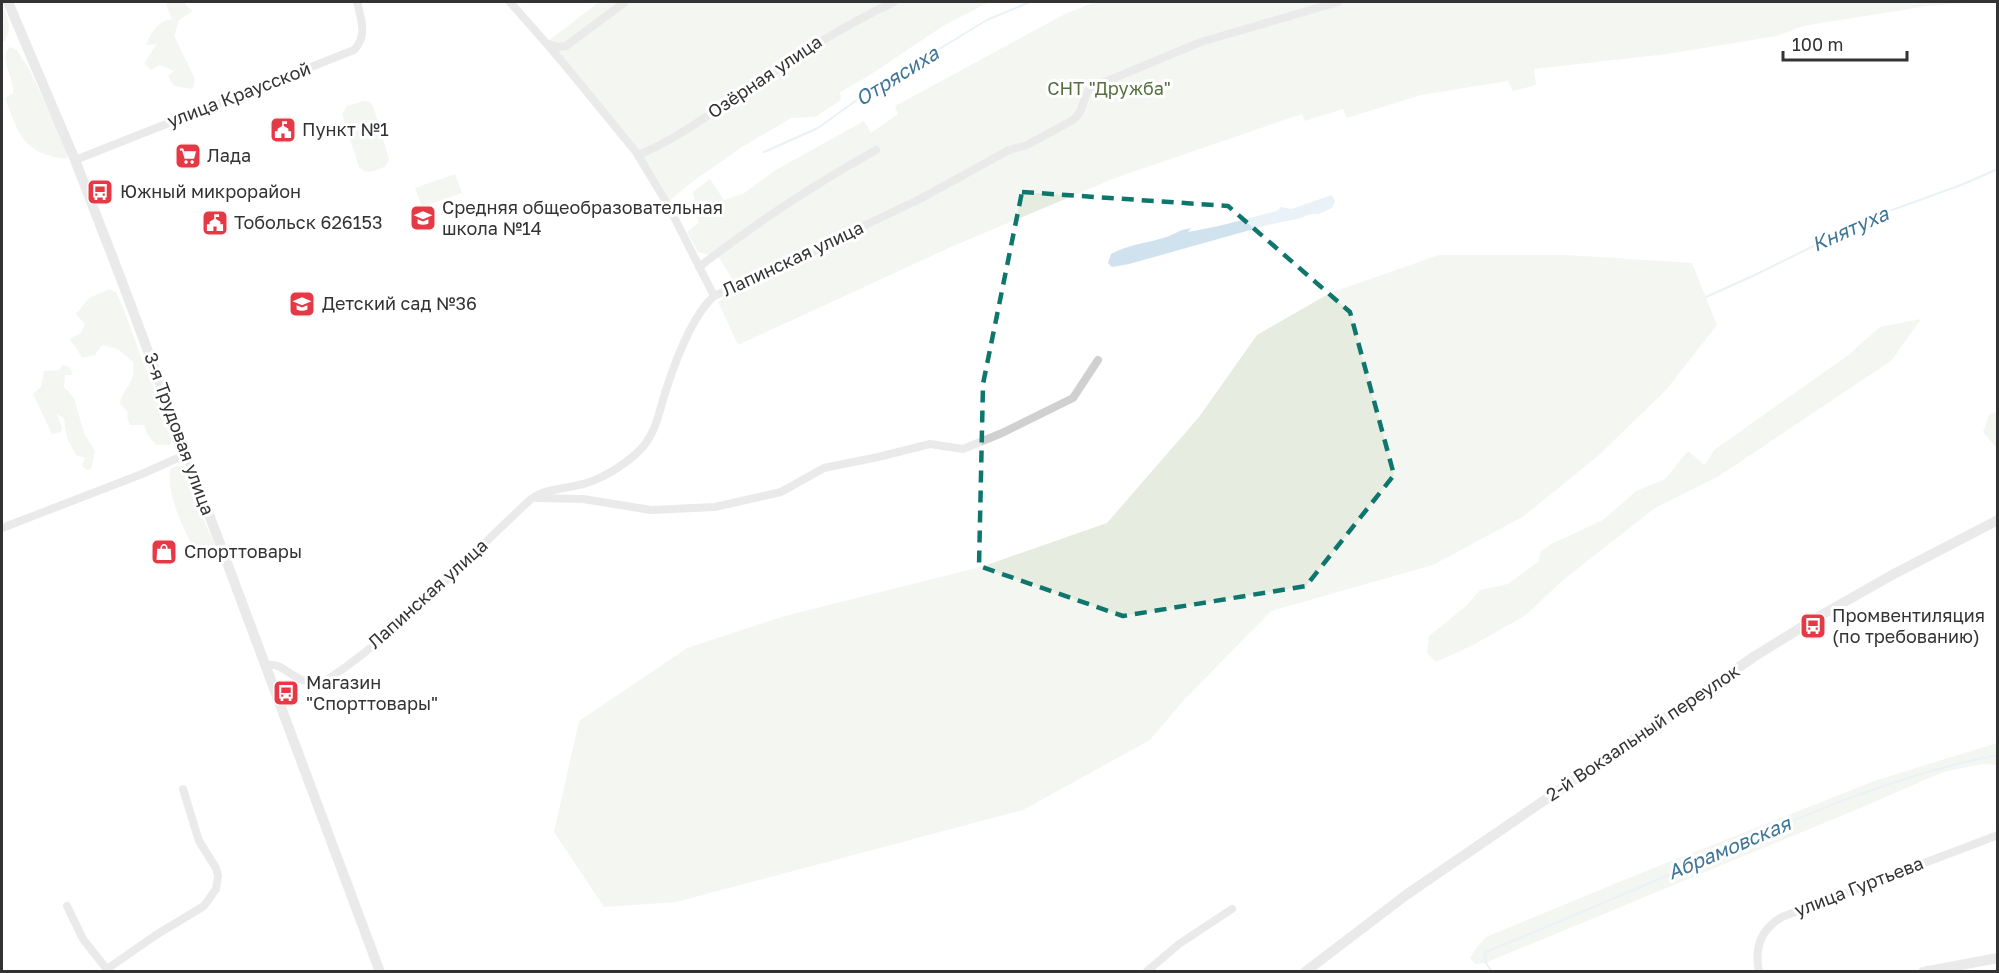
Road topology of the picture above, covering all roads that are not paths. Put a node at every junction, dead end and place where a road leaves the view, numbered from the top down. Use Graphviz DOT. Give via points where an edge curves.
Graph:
graph roads {
  1 [pos="8,2"];
  2 [pos="357,2"];
  3 [pos="510,2"];
  4 [pos="626,2"];
  5 [pos="894,2"];
  6 [pos="1338,2"];
  7 [pos="548,44"];
  8 [pos="876,150"];
  9 [pos="638,155"];
  10 [pos="75,160"];
  11 [pos="699,267"];
  12 [pos="714,296"];
  13 [pos="1098,360"];
  14 [pos="187,454"];
  15 [pos="531,499"];
  16 [pos="1998,520"];
  17 [pos="2,528"];
  18 [pos="267,665"];
  19 [pos="183,789"];
  20 [pos="1998,835"];
  21 [pos="67,906"];
  22 [pos="1232,909"];
  23 [pos="1998,957"];
  24 [pos="108,970"];
  25 [pos="380,972"];
  26 [pos="1146,972"];
  27 [pos="1305,972"];
  28 [pos="1759,972"];
  29 [pos="1923,972"];
  1 -- 10 [label="street, 3-я Трудовая улица"];
  2 -- 10 [label="street, улица Краусской" via="363,33 354,50"];
  3 -- 7 [label="street"];
  4 -- 7 [label="street" via="566,46"];
  5 -- 9 [label="street, Озёрная улица" via="816,43 655,149"];
  6 -- 12 [label="street, Лапинская улица" via="1201,42 1090,88 1073,120 817,250"];
  7 -- 9 [label="street"];
  8 -- 11 [label="street, Лапинская улица" via="796,196"];
  9 -- 11 [label="street"];
  10 -- 14 [label="street, 3-я Трудовая улица"];
  11 -- 12 [label="street"];
  12 -- 15 [label="street, Лапинская улица" via="694,324 656,424 639,451 594,480 547,491"];
  13 -- 15 [label="street" via="1073,398 963,449 930,444 824,468 781,492 715,507 651,510 583,500"];
  14 -- 17 [label="street"];
  14 -- 18 [label="street, 3-я Трудовая улица"];
  15 -- 18 [label="street, Лапинская улица" via="380,640 327,680 305,682"];
  16 -- 27 [label="street, 2-й Вокзальный переулок" via="1892,575 1755,656 1406,895"];
  18 -- 25 [label="street, 3-я Трудовая улица"];
  19 -- 24 [label="street" via="199,841 216,868 216,889 204,906"];
  20 -- 28 [label="street, улица Гуртьева" via="1782,917 1768,927 1759,941"];
  21 -- 24 [label="street" via="82,939"];
  22 -- 26 [label="street" via="1179,944"];
  23 -- 29 [label="street"];
}
